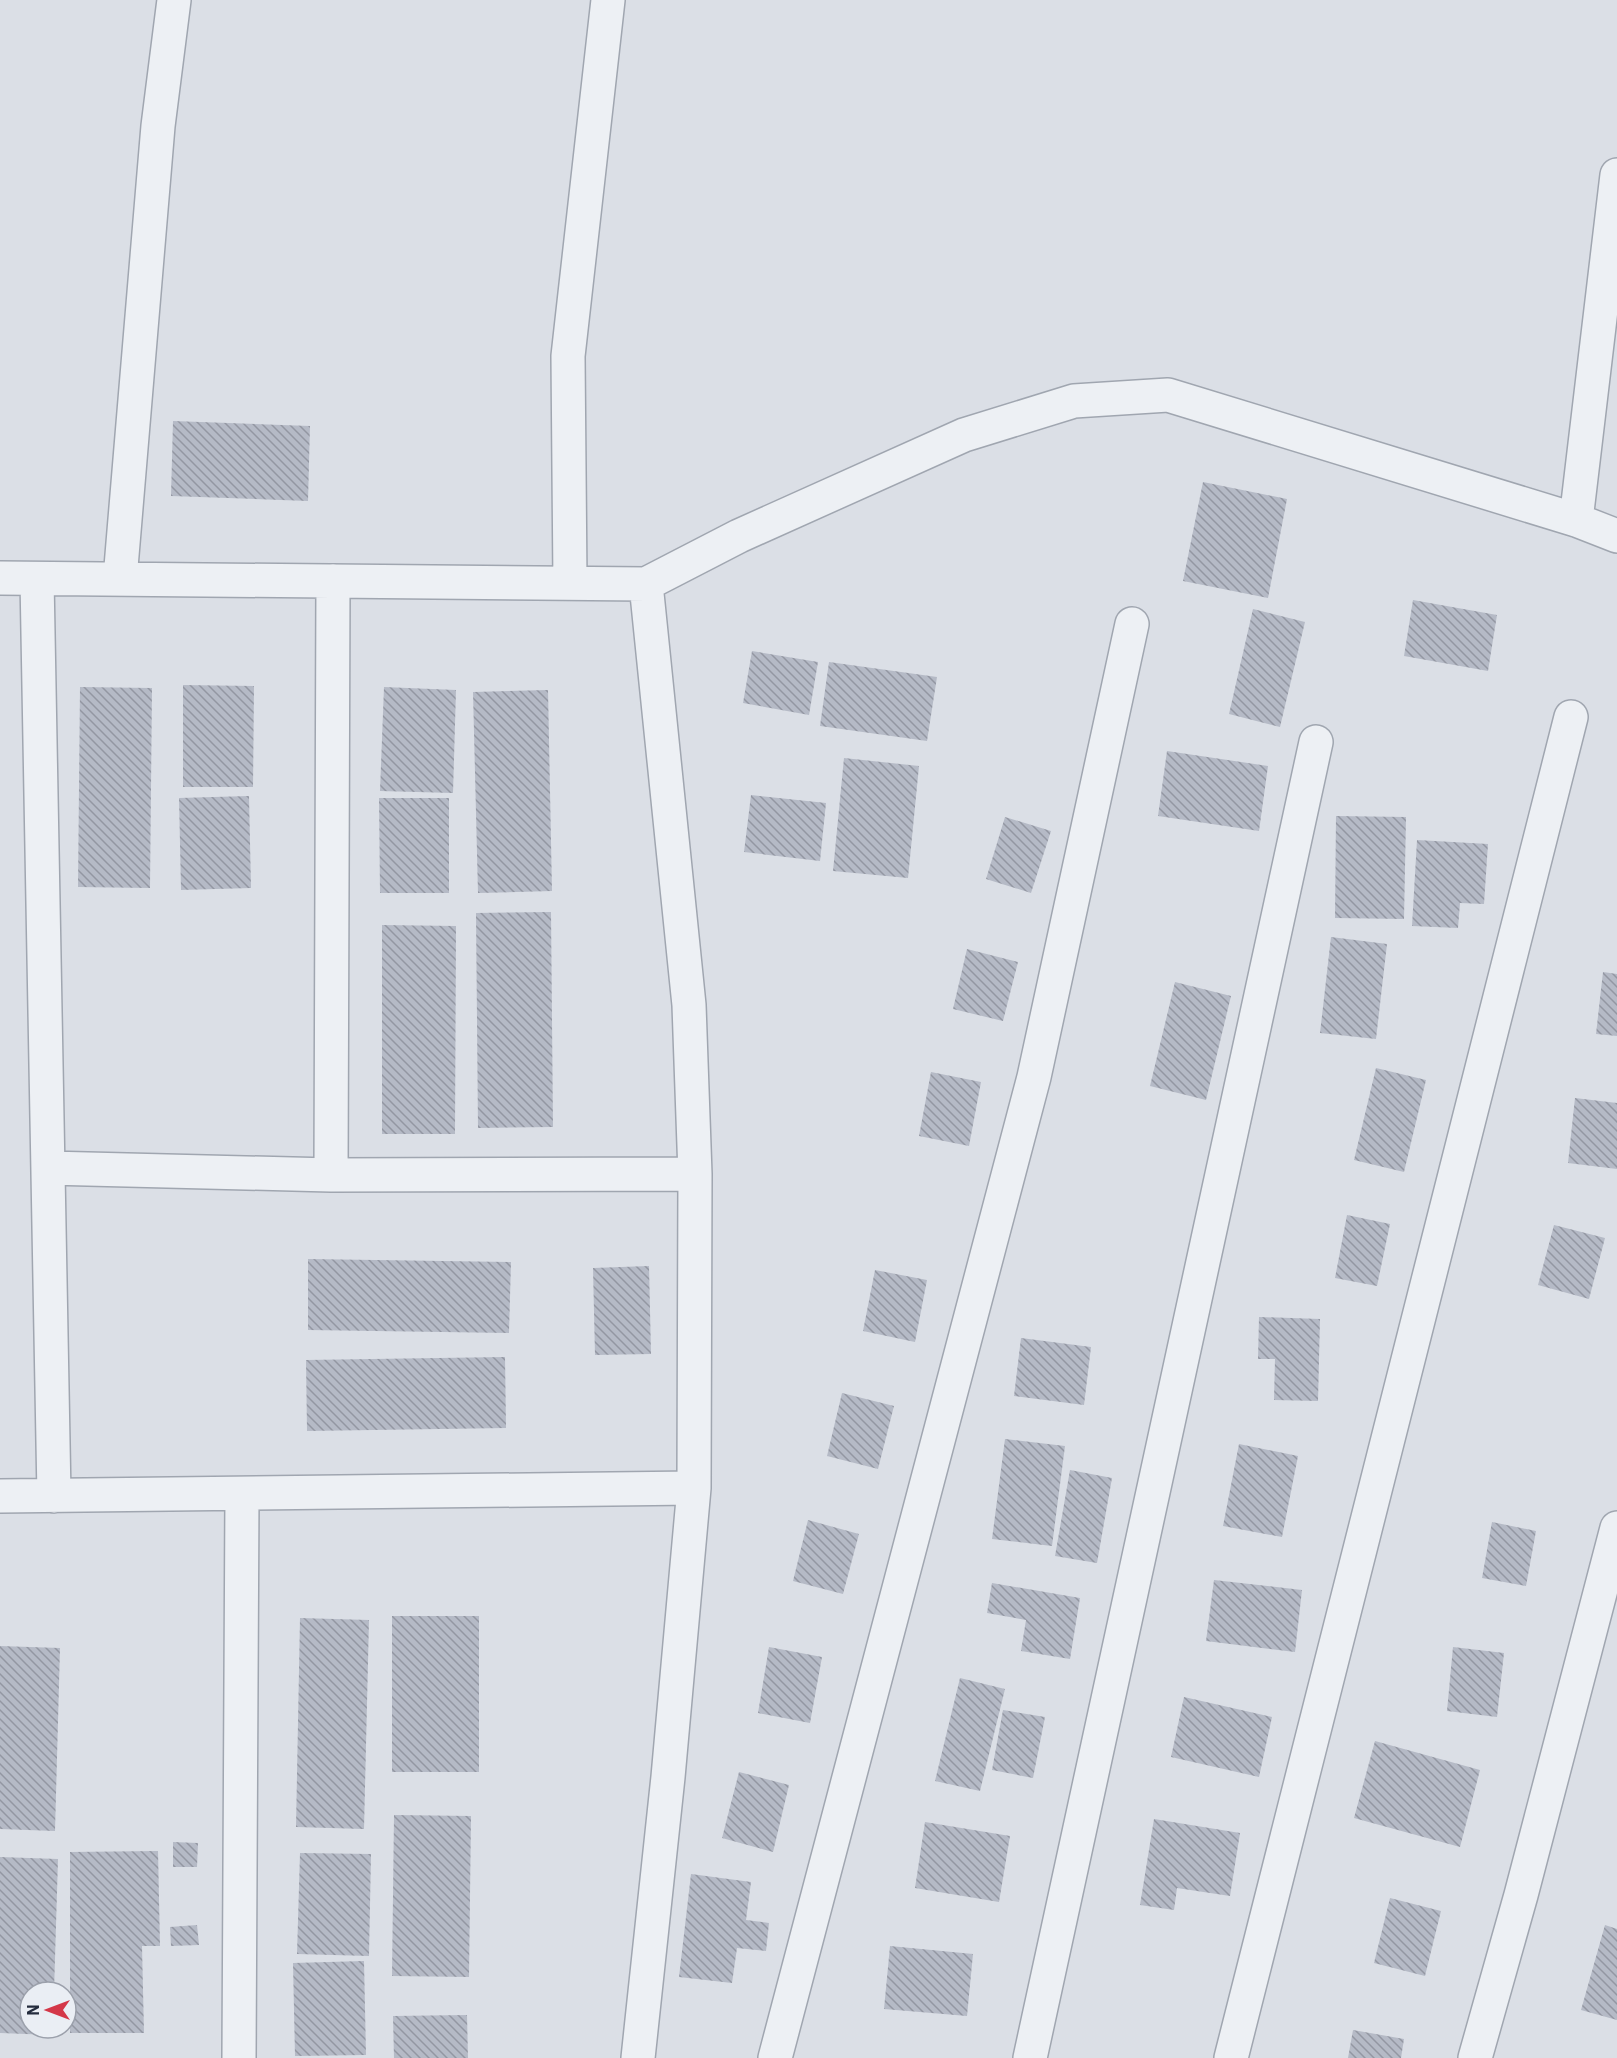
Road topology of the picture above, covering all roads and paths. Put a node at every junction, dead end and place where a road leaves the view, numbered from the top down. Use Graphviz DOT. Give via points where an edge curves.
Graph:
graph roads {
  1 [pos="174,0"];
  2 [pos="608,0"];
  3 [pos="1617,175"];
  4 [pos="1576,520"];
  5 [pos="1617,536"];
  6 [pos="0,578"];
  7 [pos="37,579"];
  8 [pos="120,579"];
  9 [pos="333,581"];
  10 [pos="570,583"];
  11 [pos="646,584"];
  12 [pos="1132,624"];
  13 [pos="1571,717"];
  14 [pos="1316,742"];
  15 [pos="48,1168"];
  16 [pos="695,1174"];
  17 [pos="331,1175"];
  18 [pos="694,1488"];
  19 [pos="242,1494"];
  20 [pos="0,1496"];
  21 [pos="54,1496"];
  22 [pos="1617,1528"];
  23 [pos="239,2058"];
  24 [pos="638,2058"];
  25 [pos="775,2058"];
  26 [pos="1030,2058"];
  27 [pos="1231,2058"];
  28 [pos="1475,2058"];
  1 -- 8 [label="street" via="158,126"];
  2 -- 10 [label="street" via="568,356"];
  3 -- 4 [label="street"];
  4 -- 5 [label="street"];
  4 -- 11 [label="street" via="1168,395 1074,401 964,435 739,536"];
  6 -- 7 [label="street"];
  7 -- 8 [label="street"];
  7 -- 15 [label="street"];
  8 -- 9 [label="street"];
  9 -- 10 [label="street"];
  9 -- 17 [label="street"];
  10 -- 11 [label="street"];
  11 -- 16 [label="street" via="689,1005"];
  12 -- 25 [label="street" via="1034,1077"];
  13 -- 27 [label="street"];
  14 -- 26 [label="street"];
  15 -- 17 [label="street"];
  15 -- 21 [label="street"];
  16 -- 17 [label="street"];
  16 -- 18 [label="street"];
  18 -- 19 [label="street"];
  18 -- 24 [label="street"];
  19 -- 21 [label="street"];
  19 -- 23 [label="street"];
  20 -- 21 [label="street"];
  22 -- 28 [label="street"];
}
